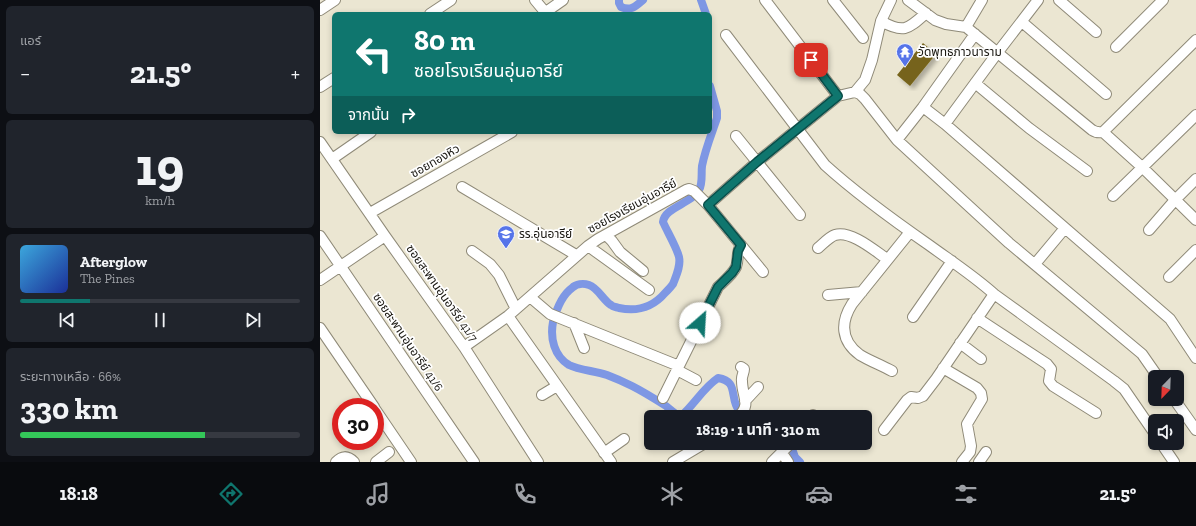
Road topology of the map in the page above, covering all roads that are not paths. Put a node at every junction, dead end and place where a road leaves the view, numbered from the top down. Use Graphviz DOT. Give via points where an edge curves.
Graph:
graph roads {
  1 [pos="335,0"];
  2 [pos="450,0"];
  3 [pos="535,0"];
  4 [pos="563,0"];
  5 [pos="765,0"];
  6 [pos="833,0"];
  7 [pos="891,0"];
  8 [pos="908,0"];
  9 [pos="982,0"];
  10 [pos="1038,0"];
  11 [pos="1059,0"];
  12 [pos="1163,0"];
  13 [pos="320,10"];
  14 [pos="433,12"];
  15 [pos="543,12"];
  16 [pos="545,12"];
  17 [pos="926,12"];
  18 [pos="881,21"];
  19 [pos="1022,22"];
  20 [pos="966,27"];
  21 [pos="1096,32"];
  22 [pos="975,34"];
  23 [pos="726,35"];
  24 [pos="863,38"];
  25 [pos="1196,40"];
  26 [pos="1116,47"];
  27 [pos="998,52"];
  28 [pos="332,79"];
  29 [pos="974,83"];
  30 [pos="320,87"];
  31 [pos="855,92"];
  32 [pos="1106,94"];
  33 [pos="838,96"];
  34 [pos="923,107"];
  35 [pos="1196,116"];
  36 [pos="945,124"];
  37 [pos="797,130"];
  38 [pos="1103,132"];
  39 [pos="369,134"];
  40 [pos="508,134"];
  41 [pos="736,136"];
  42 [pos="897,140"];
  43 [pos="320,142"];
  44 [pos="332,159"];
  45 [pos="757,162"];
  46 [pos="1143,168"];
  47 [pos="1087,172"];
  48 [pos="1196,179"];
  49 [pos="462,187"];
  50 [pos="1114,196"];
  51 [pos="1175,200"];
  52 [pos="708,205"];
  53 [pos="370,213"];
  54 [pos="800,215"];
  55 [pos="1196,220"];
  56 [pos="1065,228"];
  57 [pos="1149,230"];
  58 [pos="910,232"];
  59 [pos="606,235"];
  60 [pos="320,236"];
  61 [pos="385,236"];
  62 [pos="741,245"];
  63 [pos="588,246"];
  64 [pos="818,248"];
  65 [pos="472,251"];
  66 [pos="576,255"];
  67 [pos="1194,256"];
  68 [pos="887,259"];
  69 [pos="952,261"];
  70 [pos="1035,264"];
  71 [pos="340,266"];
  72 [pos="642,271"];
  73 [pos="763,272"];
  74 [pos="1169,277"];
  75 [pos="320,280"];
  76 [pos="649,290"];
  77 [pos="862,292"];
  78 [pos="994,294"];
  79 [pos="828,295"];
  80 [pos="530,297"];
  81 [pos="516,309"];
  82 [pos="508,316"];
  83 [pos="913,317"];
  84 [pos="977,318"];
  85 [pos="574,323"];
  86 [pos="320,328"];
  87 [pos="960,343"];
  88 [pos="464,346"];
  89 [pos="584,348"];
  90 [pos="1196,358"];
  91 [pos="981,359"];
  92 [pos="741,366"];
  93 [pos="678,368"];
  94 [pos="943,368"];
  95 [pos="1153,370"];
  96 [pos="892,371"];
  97 [pos="696,380"];
  98 [pos="558,386"];
  99 [pos="758,387"];
  100 [pos="542,395"];
  101 [pos="367,398"];
  102 [pos="663,398"];
  103 [pos="745,401"];
  104 [pos="1179,406"];
  105 [pos="744,410"];
  106 [pos="1096,413"];
  107 [pos="384,423"];
  108 [pos="1148,424"];
  109 [pos="884,430"];
  110 [pos="1196,430"];
  111 [pos="624,439"];
  112 [pos="694,450"];
  113 [pos="784,450"];
  114 [pos="787,450"];
  115 [pos="1166,450"];
  116 [pos="389,452"];
  117 [pos="986,452"];
  118 [pos="604,453"];
  119 [pos="676,461"];
  120 [pos="336,462"];
  121 [pos="354,462"];
  122 [pos="376,462"];
  123 [pos="411,462"];
  124 [pos="474,462"];
  125 [pos="538,462"];
  126 [pos="611,462"];
  127 [pos="772,462"];
  128 [pos="788,462"];
  129 [pos="962,462"];
  130 [pos="979,462"];
  131 [pos="1174,462"];
  1 -- 13 [label="street"];
  2 -- 14 [label="street"];
  3 -- 15 [label="street"];
  4 -- 16 [label="street"];
  5 -- 33 [label="street"];
  6 -- 24 [label="street"];
  7 -- 18 [label="street"];
  8 -- 17 [label="street"];
  9 -- 20 [label="street"];
  10 -- 19 [label="street"];
  11 -- 21 [label="street"];
  12 -- 26 [label="street"];
  17 -- 18 [label="street" via="904,29"];
  17 -- 20 [label="street" via="935,20"];
  18 -- 31 [label="street" via="868,73"];
  19 -- 27 [label="street"];
  19 -- 32 [label="street"];
  20 -- 22 [label="street"];
  22 -- 27 [label="street"];
  22 -- 34 [label="street"];
  23 -- 37 [label="street"];
  25 -- 38 [label="street"];
  27 -- 29 [label="street"];
  27 -- 38 [label="street" via="1092,130"];
  28 -- 30 [label="street"];
  29 -- 36 [label="street"];
  29 -- 47 [label="street"];
  31 -- 33 [label="street"];
  31 -- 42 [label="street" via="865,99"];
  33 -- 37 [label="street"];
  34 -- 36 [label="street"];
  34 -- 42 [label="street"];
  35 -- 46 [label="street"];
  36 -- 56 [label="street"];
  37 -- 45 [label="street"];
  37 -- 58 [label="street" via="825,165 841,180"];
  38 -- 46 [label="street"];
  39 -- 44 [label="street"];
  40 -- 53 [label="street, ซอยทองหิว"];
  41 -- 45 [label="street"];
  42 -- 70 [label="street"];
  43 -- 44 [label="street, ซอยสะพานอุ่นอารีย์ 41/7"];
  44 -- 53 [label="street, ซอยสะพานอุ่นอารีย์ 41/7"];
  45 -- 52 [label="street"];
  45 -- 54 [label="street"];
  46 -- 50 [label="street"];
  46 -- 51 [label="street"];
  48 -- 51 [label="street"];
  49 -- 66 [label="street"];
  51 -- 55 [label="street"];
  51 -- 57 [label="street"];
  52 -- 59 [label="street, ซอยโรงเรียนอุ่นอารีย์" via="696,193 689,190 681,192"];
  52 -- 62 [label="street, ซอยโรงเรียนอุ่นอารีย์"];
  53 -- 61 [label="street, ซอยสะพานอุ่นอารีย์ 41/7"];
  56 -- 70 [label="street"];
  56 -- 90 [label="street" via="1170,319"];
  58 -- 68 [label="street"];
  58 -- 69 [label="street"];
  59 -- 63 [label="street, ซอยโรงเรียนอุ่นอารีย์"];
  59 -- 72 [label="street" via="620,252"];
  60 -- 71 [label="street, ซอยสะพานอุ่นอารีย์ 41/6"];
  61 -- 71 [label="street"];
  61 -- 88 [label="street, ซอยสะพานอุ่นอารีย์ 41/7"];
  62 -- 73 [label="street, ซอยโรงเรียนอุ่นอารีย์"];
  62 -- 93 [label="street" via="736,267 718,287"];
  63 -- 66 [label="street, ซอยโรงเรียนอุ่นอารีย์"];
  63 -- 76 [label="street"];
  64 -- 68 [label="street" via="835,235 843,234 860,241"];
  65 -- 81 [label="street" via="490,264 499,275"];
  66 -- 80 [label="street, ซอยโรงเรียนอุ่นอารีย์"];
  67 -- 74 [label="street"];
  68 -- 77 [label="street"];
  69 -- 78 [label="street"];
  69 -- 83 [label="street"];
  70 -- 95 [label="street" via="1142,354"];
  71 -- 75 [label="street"];
  71 -- 124 [label="street, ซอยสะพานอุ่นอารีย์ 41/6"];
  77 -- 79 [label="street"];
  77 -- 96 [label="street" via="846,313 843,326 846,336 860,354"];
  78 -- 84 [label="street"];
  78 -- 108 [label="street" via="1124,389"];
  80 -- 81 [label="street, ซอยโรงเรียนอุ่นอารีย์"];
  80 -- 85 [label="street" via="554,316"];
  81 -- 82 [label="street, ซอยโรงเรียนอุ่นอารีย์"];
  82 -- 88 [label="street, ซอยโรงเรียนอุ่นอารีย์"];
  82 -- 98 [label="street"];
  84 -- 87 [label="street"];
  84 -- 106 [label="street" via="1047,364 1051,369 1049,381"];
  85 -- 89 [label="street"];
  85 -- 93 [label="street"];
  86 -- 101 [label="street"];
  87 -- 91 [label="street"];
  87 -- 94 [label="street"];
  88 -- 125 [label="street, ซอยสะพานอุ่นอารีย์ 41/7"];
  92 -- 103 [label="street" via="744,369 742,382"];
  93 -- 97 [label="street"];
  93 -- 102 [label="street"];
  94 -- 109 [label="street" via="923,396 910,397"];
  94 -- 129 [label="street" via="981,393 982,399 967,424 971,446 970,452"];
  98 -- 100 [label="street"];
  98 -- 118 [label="street"];
  99 -- 103 [label="street"];
  103 -- 105 [label="street"];
  104 -- 110 [label="street"];
  107 -- 123 [label="street"];
  111 -- 118 [label="street"];
  112 -- 119 [label="street"];
  113 -- 127 [label="street"];
  114 -- 128 [label="street"];
  115 -- 131 [label="street"];
  116 -- 122 [label="street"];
  117 -- 130 [label="street"];
  118 -- 126 [label="street"];
  120 -- 121 [label="street" via="345,456"];
}
